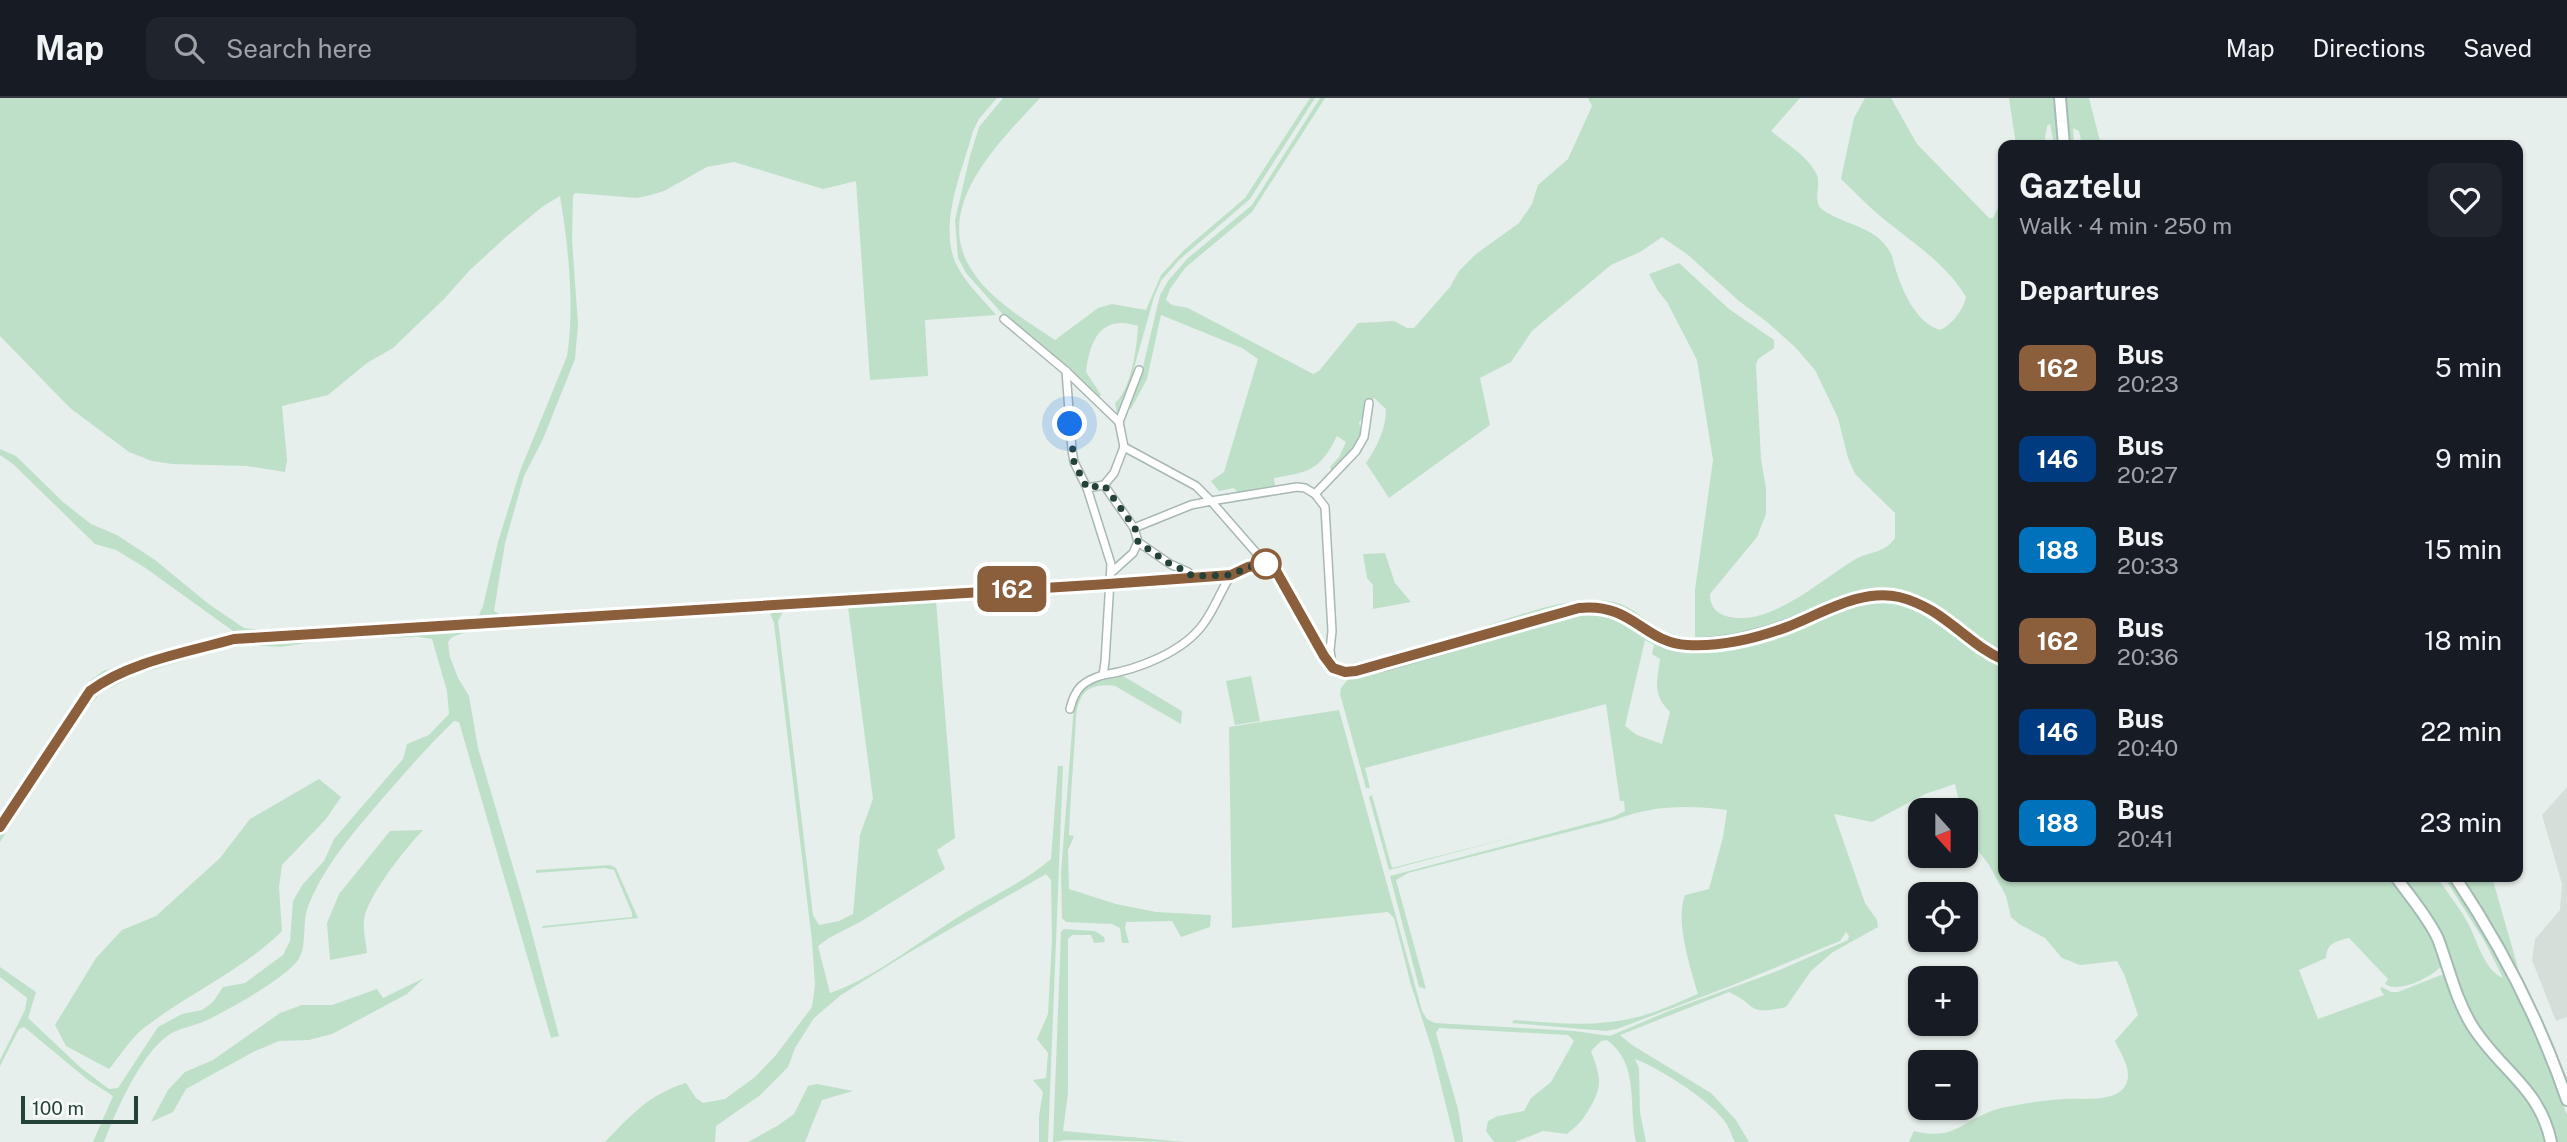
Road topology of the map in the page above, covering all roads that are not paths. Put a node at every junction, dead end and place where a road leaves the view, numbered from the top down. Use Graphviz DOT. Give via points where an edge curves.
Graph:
graph roads {
  1 [pos="2060,98"];
  2 [pos="2064,140"];
  3 [pos="1004,319"];
  4 [pos="1139,370"];
  5 [pos="1066,371"];
  6 [pos="1369,403"];
  7 [pos="1119,422"];
  8 [pos="1124,447"];
  9 [pos="1104,485"];
  10 [pos="1087,488"];
  11 [pos="1315,494"];
  12 [pos="1210,501"];
  13 [pos="1135,528"];
  14 [pos="1138,542"];
  15 [pos="1266,564"];
  16 [pos="1110,573"];
  17 [pos="1231,575"];
  18 [pos="1192,576"];
  19 [pos="1108,584"];
  20 [pos="1998,657"];
  21 [pos="1333,668"];
  22 [pos="1104,675"];
  23 [pos="1070,709"];
  24 [pos="0,827"];
  25 [pos="2399,882"];
  26 [pos="2458,882"];
  27 [pos="2567,1100"];
  28 [pos="2551,1142"];
  1 -- 2 [label="street"];
  3 -- 5 [label="street"];
  4 -- 7 [label="street"];
  5 -- 7 [label="street"];
  5 -- 10 [label="street" via="1074,462"];
  6 -- 11 [label="street" via="1364,437 1356,452"];
  7 -- 8 [label="street"];
  8 -- 9 [label="street"];
  8 -- 12 [label="street" via="1196,486"];
  9 -- 10 [label="street"];
  9 -- 13 [label="street"];
  10 -- 16 [label="street"];
  11 -- 12 [label="street" via="1297,487"];
  11 -- 21 [label="street" via="1325,507"];
  12 -- 13 [label="street"];
  12 -- 15 [label="street"];
  13 -- 14 [label="street"];
  14 -- 16 [label="street" via="1133,553"];
  14 -- 18 [label="street"];
  15 -- 17 [label="street"];
  15 -- 21 [label="street" via="1275,569"];
  16 -- 19 [label="street"];
  17 -- 18 [label="street"];
  17 -- 22 [label="street" via="1197,633 1154,661"];
  18 -- 19 [label="street"];
  19 -- 22 [label="street"];
  19 -- 24 [label="street" via="234,639 128,670 90,691"];
  20 -- 21 [label="street" via="1935,612 1889,595 1867,596 1756,636 1687,645 1666,640 1607,608 1579,608 1387,664 1345,672"];
  22 -- 23 [label="street" via="1080,685"];
  25 -- 28 [label="street" via="2437,938 2471,1025 2537,1102"];
  26 -- 27 [label="street" via="2517,983"];
}
